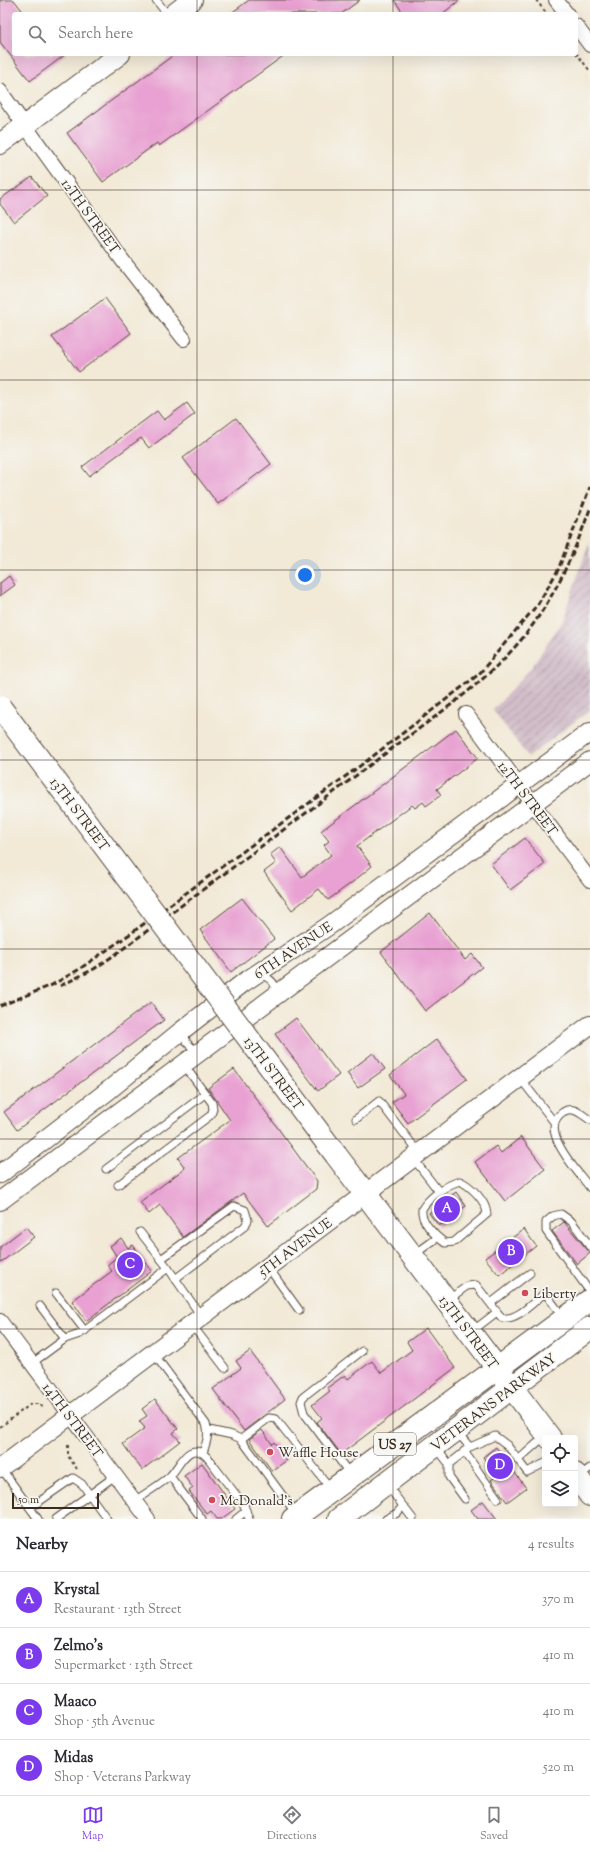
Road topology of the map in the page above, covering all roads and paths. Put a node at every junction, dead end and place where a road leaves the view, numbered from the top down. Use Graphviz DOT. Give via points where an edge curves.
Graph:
graph roads {
  1 [pos="156,0"];
  2 [pos="192,0"];
  3 [pos="536,0"];
  4 [pos="556,0"];
  5 [pos="165,12"];
  6 [pos="177,12"];
  7 [pos="545,12"];
  8 [pos="565,12"];
  9 [pos="578,29"];
  10 [pos="590,45"];
  11 [pos="117,56"];
  12 [pos="578,56"];
  13 [pos="590,71"];
  14 [pos="0,91"];
  15 [pos="24,125"];
  16 [pos="0,144"];
  17 [pos="184,338"];
  18 [pos="0,707"];
  19 [pos="466,714"];
  20 [pos="590,732"];
  21 [pos="590,761"];
  22 [pos="518,786"];
  23 [pos="532,804"];
  24 [pos="590,880"];
  25 [pos="257,974"];
  26 [pos="273,998"];
  27 [pos="185,1027"];
  28 [pos="588,1031"];
  29 [pos="204,1050"];
  30 [pos="184,1065"];
  31 [pos="520,1077"];
  32 [pos="205,1094"];
  33 [pos="356,1119"];
  34 [pos="590,1120"];
  35 [pos="554,1122"];
  36 [pos="416,1155"];
  37 [pos="106,1169"];
  38 [pos="0,1174"];
  39 [pos="118,1185"];
  40 [pos="590,1188"];
  41 [pos="440,1193"];
  42 [pos="365,1194"];
  43 [pos="0,1202"];
  44 [pos="140,1232"];
  45 [pos="437,1238"];
  46 [pos="590,1246"];
  47 [pos="411,1256"];
  48 [pos="161,1259"];
  49 [pos="268,1267"];
  50 [pos="168,1268"];
  51 [pos="530,1273"];
  52 [pos="175,1278"];
  53 [pos="590,1292"];
  54 [pos="56,1293"];
  55 [pos="590,1300"];
  56 [pos="446,1302"];
  57 [pos="491,1303"];
  58 [pos="40,1306"];
  59 [pos="299,1310"];
  60 [pos="497,1312"];
  61 [pos="564,1319"];
  62 [pos="0,1321"];
  63 [pos="197,1321"];
  64 [pos="590,1328"];
  65 [pos="85,1330"];
  66 [pos="470,1333"];
  67 [pos="65,1339"];
  68 [pos="362,1351"];
  69 [pos="154,1354"];
  70 [pos="32,1364"];
  71 [pos="225,1368"];
  72 [pos="497,1369"];
  73 [pos="511,1387"];
  74 [pos="45,1408"];
  75 [pos="70,1417"];
  76 [pos="0,1427"];
  77 [pos="209,1430"];
  78 [pos="455,1430"];
  79 [pos="547,1435"];
  80 [pos="241,1439"];
  81 [pos="542,1441"];
  82 [pos="435,1445"];
  83 [pos="467,1449"];
  84 [pos="202,1453"];
  85 [pos="518,1460"];
  86 [pos="449,1464"];
  87 [pos="542,1464"];
  88 [pos="0,1468"];
  89 [pos="115,1476"];
  90 [pos="170,1476"];
  91 [pos="351,1476"];
  92 [pos="385,1483"];
  93 [pos="332,1490"];
  94 [pos="89,1494"];
  95 [pos="465,1499"];
  96 [pos="498,1499"];
  97 [pos="134,1501"];
  98 [pos="403,1506"];
  99 [pos="30,1508"];
  100 [pos="246,1511"];
  101 [pos="295,1517"];
  102 [pos="38,1519"];
  103 [pos="56,1519"];
  104 [pos="107,1519"];
  105 [pos="148,1519"];
  106 [pos="202,1519"];
  107 [pos="236,1519"];
  108 [pos="249,1519"];
  109 [pos="339,1519"];
  110 [pos="386,1519"];
  111 [pos="413,1519"];
  1 -- 5 [label="lane"];
  2 -- 6 [label="main road"];
  3 -- 7 [label="path"];
  4 -- 8 [label="street"];
  9 -- 10 [label="street"];
  11 -- 15 [label="main road"];
  12 -- 13 [label="path"];
  14 -- 15 [label="street, 12TH STREET"];
  15 -- 16 [label="main road"];
  15 -- 17 [label="street, 12TH STREET" via="123,261"];
  18 -- 42 [label="main road, 13TH STREET, bridge"];
  19 -- 22 [label="street, 12TH STREET"];
  20 -- 22 [label="street, 6TH AVENUE"];
  21 -- 23 [label="street, 6TH AVENUE"];
  22 -- 23 [label="street, 12TH STREET"];
  22 -- 25 [label="street, 6TH AVENUE" via="330,925"];
  23 -- 24 [label="street, 12TH STREET"];
  23 -- 26 [label="street, 6TH AVENUE"];
  25 -- 26 [label="lane" via="266,976 275,984"];
  25 -- 27 [label="street, 6TH AVENUE"];
  26 -- 29 [label="street, 6TH AVENUE"];
  27 -- 29 [label="lane" via="186,1042 195,1050"];
  27 -- 38 [label="street, 6TH AVENUE" via="136,1069"];
  28 -- 31 [label="street, 5TH AVENUE"];
  29 -- 30 [label="street, 6TH AVENUE"];
  30 -- 32 [label="lane"];
  30 -- 43 [label="street, 6TH AVENUE"];
  31 -- 35 [label="lane"];
  31 -- 36 [label="street, 5TH AVENUE"];
  32 -- 37 [label="lane"];
  32 -- 39 [label="lane" via="212,1103 211,1115"];
  33 -- 36 [label="lane" via="379,1101"];
  34 -- 35 [label="lane" via="571,1109 561,1112"];
  35 -- 40 [label="lane" via="554,1132 560,1147"];
  36 -- 41 [label="lane"];
  36 -- 42 [label="street, 5TH AVENUE"];
  41 -- 45 [label="lane" via="425,1204 421,1213"];
  41 -- 45 [label="lane" via="460,1181 471,1187 484,1205 487,1214 454,1242 444,1243"];
  42 -- 47 [label="main road, 13TH STREET"];
  42 -- 49 [label="street, 5TH AVENUE"];
  44 -- 48 [label="lane"];
  45 -- 47 [label="lane"];
  46 -- 53 [label="lane" via="567,1216 561,1214 546,1222 546,1230"];
  47 -- 56 [label="main road, 13TH STREET"];
  48 -- 50 [label="lane"];
  48 -- 52 [label="lane" via="234,1206 245,1210 248,1220 245,1226"];
  49 -- 59 [label="lane"];
  49 -- 63 [label="street, 5TH AVENUE"];
  50 -- 52 [label="lane"];
  50 -- 65 [label="lane"];
  51 -- 57 [label="lane"];
  52 -- 63 [label="lane"];
  54 -- 65 [label="lane"];
  55 -- 61 [label="main road, VETERANS PARKWAY / US 27"];
  56 -- 57 [label="lane" via="471,1284 476,1285"];
  56 -- 66 [label="main road, 13TH STREET"];
  57 -- 60 [label="lane"];
  58 -- 67 [label="lane"];
  60 -- 61 [label="lane" via="502,1318 514,1317 544,1293"];
  60 -- 66 [label="lane"];
  61 -- 72 [label="main road, VETERANS PARKWAY / US 27"];
  62 -- 70 [label="street, 14TH STREET"];
  63 -- 69 [label="street, 5TH AVENUE"];
  63 -- 71 [label="lane"];
  64 -- 73 [label="main road, VETERANS PARKWAY / US 27"];
  65 -- 67 [label="lane"];
  66 -- 72 [label="main road, 13TH STREET"];
  67 -- 70 [label="lane"];
  68 -- 91 [label="lane" via="303,1397 301,1402 304,1414"];
  69 -- 75 [label="street, 5TH AVENUE"];
  69 -- 77 [label="lane" via="201,1415"];
  70 -- 75 [label="street, 14TH STREET"];
  72 -- 73 [label="main road, 13TH STREET"];
  72 -- 91 [label="main road, VETERANS PARKWAY / US 27"];
  73 -- 78 [label="main road, VETERANS PARKWAY / US 27"];
  73 -- 79 [label="main road, 13TH STREET"];
  74 -- 76 [label="path" via="31,1404"];
  75 -- 88 [label="street, 5TH AVENUE"];
  75 -- 89 [label="street, 14TH STREET"];
  77 -- 80 [label="lane"];
  77 -- 84 [label="lane"];
  78 -- 82 [label="main road, VETERANS PARKWAY / US 27"];
  78 -- 83 [label="lane"];
  80 -- 93 [label="lane" via="269,1418 276,1419"];
  80 -- 101 [label="lane"];
  81 -- 85 [label="lane"];
  82 -- 86 [label="lane"];
  82 -- 92 [label="main road, VETERANS PARKWAY / US 27"];
  83 -- 85 [label="lane" via="495,1436 507,1445"];
  83 -- 86 [label="lane"];
  83 -- 96 [label="lane"];
  84 -- 90 [label="lane" via="191,1452 184,1457"];
  84 -- 100 [label="lane" via="244,1505"];
  85 -- 87 [label="lane" via="527,1472"];
  86 -- 95 [label="lane" via="449,1477"];
  88 -- 99 [label="lane"];
  89 -- 94 [label="lane"];
  89 -- 97 [label="street, 14TH STREET"];
  90 -- 97 [label="lane"];
  90 -- 106 [label="lane"];
  91 -- 93 [label="main road, VETERANS PARKWAY / US 27"];
  92 -- 98 [label="lane"];
  92 -- 109 [label="main road, VETERANS PARKWAY / US 27"];
  93 -- 101 [label="main road, VETERANS PARKWAY / US 27"];
  94 -- 99 [label="lane" via="78,1480 73,1478"];
  94 -- 103 [label="lane"];
  94 -- 104 [label="lane"];
  97 -- 105 [label="street, 14TH STREET"];
  98 -- 110 [label="lane"];
  98 -- 111 [label="lane"];
  99 -- 102 [label="lane"];
  100 -- 107 [label="lane"];
  100 -- 108 [label="lane"];
}
